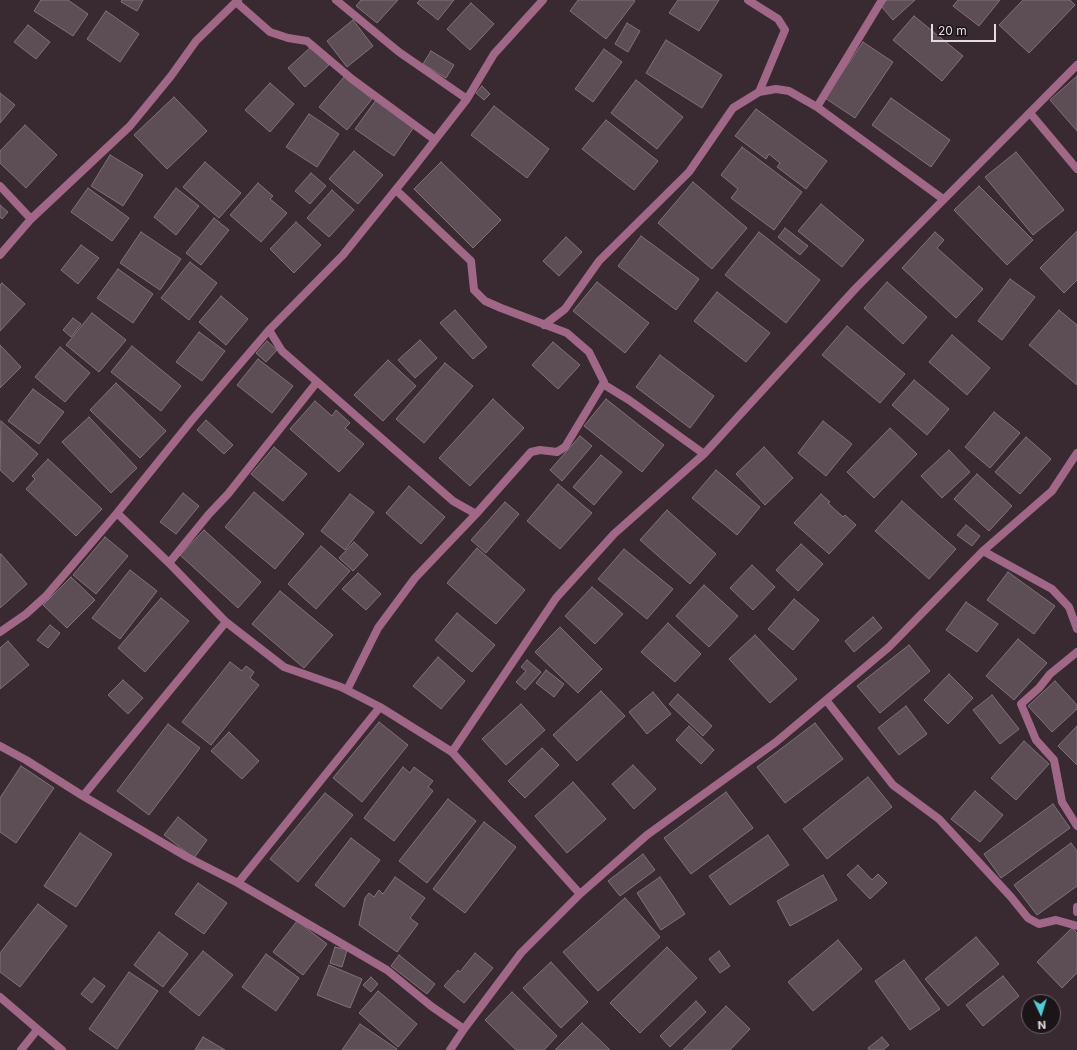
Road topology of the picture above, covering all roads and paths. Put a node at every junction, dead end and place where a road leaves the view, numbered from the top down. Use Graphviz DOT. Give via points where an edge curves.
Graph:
graph roads {
  1 [pos="336,0"];
  2 [pos="543,0"];
  3 [pos="748,0"];
  4 [pos="882,0"];
  5 [pos="237,1"];
  6 [pos="1077,65"];
  7 [pos="759,92"];
  8 [pos="467,99"];
  9 [pos="817,107"];
  10 [pos="1030,113"];
  11 [pos="435,140"];
  12 [pos="1077,169"];
  13 [pos="0,186"];
  14 [pos="396,190"];
  15 [pos="942,199"];
  16 [pos="31,219"];
  17 [pos="0,254"];
  18 [pos="544,325"];
  19 [pos="269,330"];
  20 [pos="317,382"];
  21 [pos="603,384"];
  22 [pos="1077,453"];
  23 [pos="704,454"];
  24 [pos="117,513"];
  25 [pos="476,514"];
  26 [pos="983,551"];
  27 [pos="169,563"];
  28 [pos="226,622"];
  29 [pos="1077,629"];
  30 [pos="0,632"];
  31 [pos="1077,652"];
  32 [pos="347,690"];
  33 [pos="826,700"];
  34 [pos="380,707"];
  35 [pos="0,746"];
  36 [pos="452,752"];
  37 [pos="83,796"];
  38 [pos="1077,826"];
  39 [pos="238,883"];
  40 [pos="580,894"];
  41 [pos="1077,907"];
  42 [pos="1077,912"];
  43 [pos="1077,926"];
  44 [pos="0,998"];
  45 [pos="464,1029"];
  46 [pos="37,1030"];
  47 [pos="21,1050"];
  48 [pos="62,1050"];
  49 [pos="450,1050"];
  1 -- 8 [label="street" via="399,52"];
  2 -- 8 [label="street" via="494,54"];
  3 -- 7 [label="street" via="778,19 785,30"];
  4 -- 9 [label="street"];
  5 -- 11 [label="street" via="270,32 307,41 352,79"];
  5 -- 16 [label="street" via="196,41 130,126"];
  6 -- 10 [label="street"];
  7 -- 9 [label="street" via="776,89 789,92"];
  7 -- 18 [label="street" via="732,108 689,172 599,261 565,309"];
  8 -- 11 [label="street"];
  9 -- 15 [label="street"];
  10 -- 12 [label="street"];
  10 -- 15 [label="street"];
  11 -- 14 [label="street"];
  13 -- 16 [label="street"];
  14 -- 18 [label="street" via="471,261 474,290 485,301"];
  14 -- 19 [label="street" via="343,255"];
  15 -- 23 [label="street" via="856,288"];
  16 -- 17 [label="street"];
  18 -- 21 [label="street" via="567,333 589,352"];
  19 -- 20 [label="street" via="282,351"];
  19 -- 24 [label="street"];
  20 -- 25 [label="street" via="453,501"];
  20 -- 27 [label="street"];
  21 -- 23 [label="street"];
  21 -- 25 [label="street" via="565,447 557,452 531,452"];
  22 -- 26 [label="street" via="1052,491"];
  23 -- 36 [label="street" via="614,534 556,598"];
  24 -- 27 [label="street"];
  24 -- 30 [label="street" via="46,596"];
  25 -- 32 [label="street" via="415,578 378,628"];
  26 -- 29 [label="street" via="1052,589 1069,607"];
  26 -- 33 [label="street" via="889,647"];
  27 -- 28 [label="street"];
  28 -- 32 [label="street" via="284,667"];
  28 -- 37 [label="street"];
  31 -- 38 [label="street" via="1050,674 1021,704 1036,740 1054,760 1062,802"];
  32 -- 34 [label="street"];
  33 -- 40 [label="street" via="776,742 647,834"];
  33 -- 43 [label="street" via="893,785 939,819 1028,918 1039,924 1056,920"];
  34 -- 36 [label="street"];
  34 -- 39 [label="street"];
  35 -- 37 [label="street"];
  36 -- 40 [label="street"];
  37 -- 39 [label="street" via="187,857"];
  39 -- 45 [label="street" via="387,970"];
  40 -- 45 [label="street" via="521,953"];
  41 -- 42 [label="street"];
  44 -- 46 [label="street"];
  45 -- 49 [label="street"];
  46 -- 47 [label="street"];
  46 -- 48 [label="street"];
}
